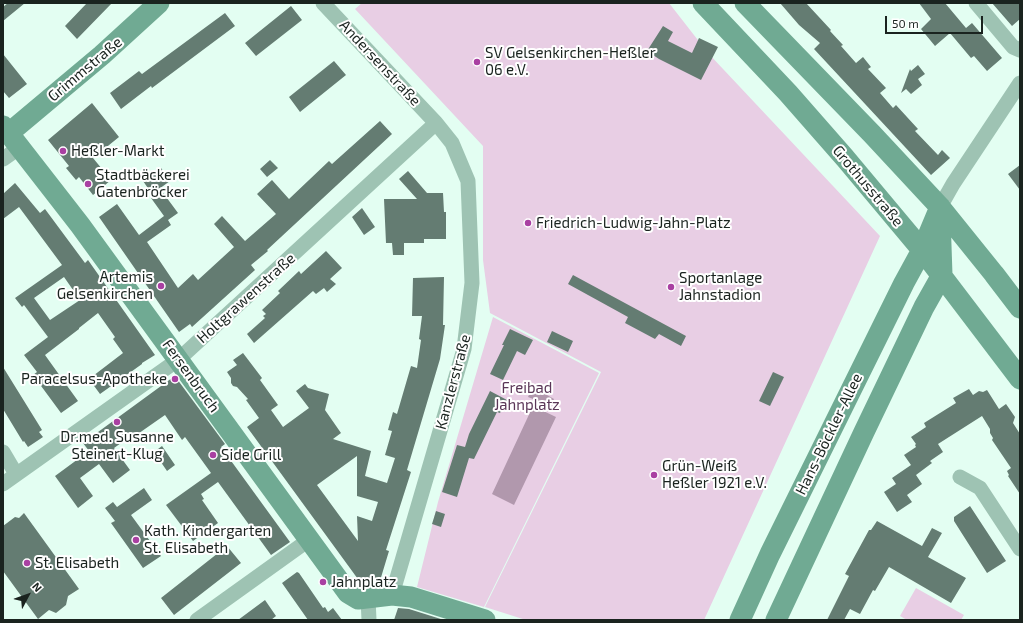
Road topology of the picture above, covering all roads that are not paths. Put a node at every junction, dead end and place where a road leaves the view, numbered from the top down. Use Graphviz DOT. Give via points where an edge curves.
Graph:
graph roads {
  1 [pos="159,3"];
  2 [pos="323,3"];
  3 [pos="703,3"];
  4 [pos="745,3"];
  5 [pos="976,3"];
  6 [pos="1020,50"];
  7 [pos="1020,83"];
  8 [pos="436,123"];
  9 [pos="10,135"];
  10 [pos="3,159"];
  11 [pos="940,207"];
  12 [pos="922,250"];
  13 [pos="942,275"];
  14 [pos="1020,308"];
  15 [pos="179,358"];
  16 [pos="1020,379"];
  17 [pos="3,452"];
  18 [pos="16,474"];
  19 [pos="960,477"];
  20 [pos="3,484"];
  21 [pos="310,539"];
  22 [pos="1020,549"];
  23 [pos="392,595"];
  24 [pos="368,598"];
  25 [pos="197,620"];
  26 [pos="369,620"];
  27 [pos="485,620"];
  28 [pos="740,620"];
  29 [pos="776,620"];
  1 -- 9 [label="street, Grimmstraße"];
  2 -- 8 [label="street, Andersenstraße"];
  3 -- 12 [label="street, Grothusstraße" via="788,93"];
  4 -- 11 [label="street"];
  5 -- 6 [label="street" via="1013,46"];
  7 -- 11 [label="street"];
  8 -- 15 [label="street, Holtgrawenstraße"];
  8 -- 23 [label="street, Kanzlerstraße" via="452,143 468,181 472,284 464,349"];
  9 -- 10 [label="street, Grimmstraße"];
  9 -- 15 [label="street, Fersenbruch" via="71,212"];
  11 -- 12 [label="street, Hans-Böckler-Allee"];
  11 -- 13 [label="street"];
  11 -- 14 [label="street"];
  12 -- 13 [label="street, Grothusstraße"];
  12 -- 28 [label="street, Hans-Böckler-Allee" via="777,540"];
  13 -- 16 [label="street, Grothusstraße"];
  13 -- 29 [label="street, Hans-Böckler-Allee" via="924,307"];
  15 -- 18 [label="street, Holtgrawenstraße"];
  15 -- 21 [label="street, Fersenbruch"];
  17 -- 18 [label="street"];
  18 -- 20 [label="street, Holtgrawenstraße"];
  19 -- 22 [label="street" via="980,488"];
  21 -- 24 [label="street, Fersenbruch" via="348,593 358,599"];
  21 -- 25 [label="street"];
  23 -- 24 [label="street, Fersenbruch"];
  23 -- 27 [label="street, Fersenbruch" via="411,596"];
  24 -- 26 [label="street"];
}
